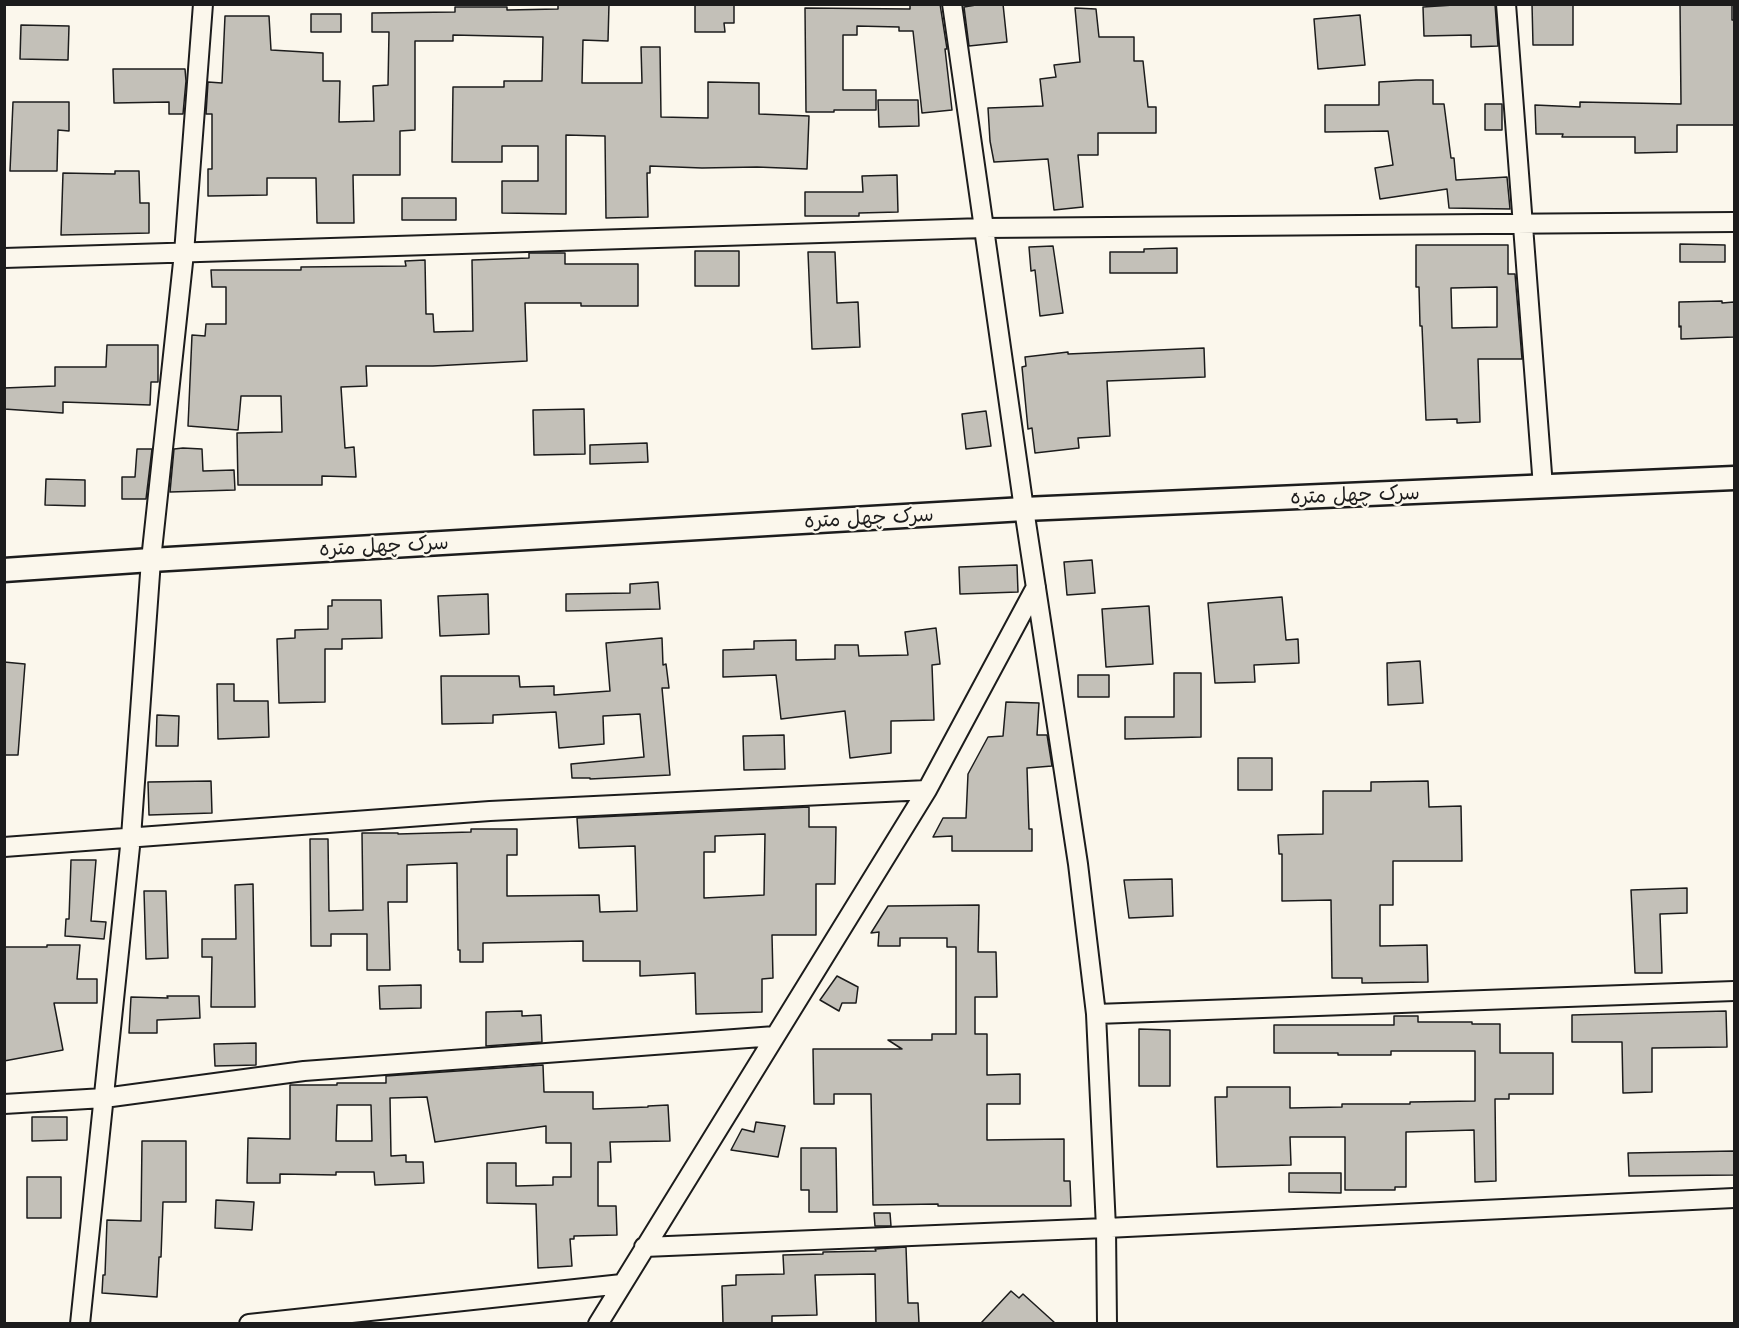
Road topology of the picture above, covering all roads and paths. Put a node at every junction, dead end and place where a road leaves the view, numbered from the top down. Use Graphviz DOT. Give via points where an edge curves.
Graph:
graph roads {
  1 [pos="203,4"];
  2 [pos="952,4"];
  3 [pos="1506,4"];
  4 [pos="1734,222"];
  5 [pos="1523,224"];
  6 [pos="984,228"];
  7 [pos="184,254"];
  8 [pos="4,258"];
  9 [pos="1734,478"];
  10 [pos="1543,487"];
  11 [pos="1024,509"];
  12 [pos="152,560"];
  13 [pos="4,570"];
  14 [pos="1036,587"];
  15 [pos="927,790"];
  16 [pos="131,837"];
  17 [pos="4,847"];
  18 [pos="1734,991"];
  19 [pos="1096,1014"];
  20 [pos="775,1036"];
  21 [pos="104,1098"];
  22 [pos="4,1104"];
  23 [pos="1734,1198"];
  24 [pos="1106,1228"];
  25 [pos="644,1247"];
  26 [pos="622,1284"];
  27 [pos="80,1323"];
  28 [pos="249,1323"];
  29 [pos="598,1323"];
  30 [pos="1107,1323"];
  1 -- 7 [label="street"];
  2 -- 6 [label="street"];
  3 -- 5 [label="street"];
  4 -- 5 [label="street"];
  5 -- 6 [label="street"];
  5 -- 10 [label="street"];
  6 -- 7 [label="street"];
  6 -- 11 [label="street"];
  7 -- 8 [label="street"];
  7 -- 12 [label="street"];
  9 -- 10 [label="street, سرک چهل متره"];
  10 -- 11 [label="street, سرک چهل متره"];
  11 -- 12 [label="street, سرک چهل متره"];
  11 -- 14 [label="street"];
  12 -- 13 [label="street, سرک چهل متره"];
  12 -- 16 [label="street"];
  14 -- 15 [label="street"];
  14 -- 19 [label="street" via="1078,864"];
  15 -- 16 [label="street" via="490,810"];
  15 -- 20 [label="street"];
  16 -- 17 [label="street"];
  16 -- 21 [label="street"];
  18 -- 19 [label="street"];
  19 -- 24 [label="street"];
  20 -- 21 [label="street" via="304,1071"];
  20 -- 25 [label="street"];
  21 -- 22 [label="street"];
  21 -- 27 [label="street"];
  23 -- 24 [label="street"];
  24 -- 25 [label="street"];
  24 -- 30 [label="street"];
  25 -- 26 [label="street"];
  26 -- 28 [label="street"];
  26 -- 29 [label="street"];
}
